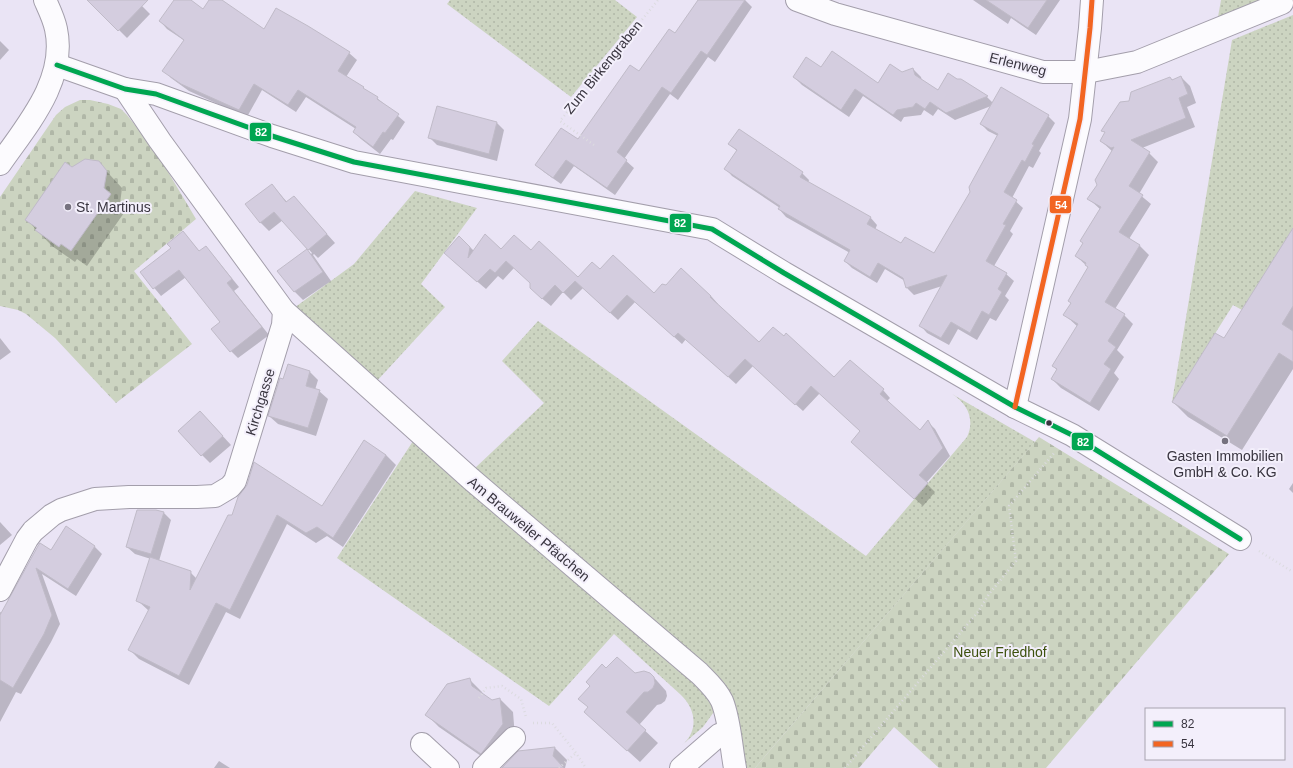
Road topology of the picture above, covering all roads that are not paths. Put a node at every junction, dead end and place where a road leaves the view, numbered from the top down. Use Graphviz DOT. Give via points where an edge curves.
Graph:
graph roads {
  1 [pos="45,0"];
  2 [pos="797,0"];
  3 [pos="1092,0"];
  4 [pos="1282,3"];
  5 [pos="57,65"];
  6 [pos="1086,72"];
  7 [pos="125,89"];
  8 [pos="0,164"];
  9 [pos="284,311"];
  10 [pos="1015,407"];
  11 [pos="1240,539"];
  12 [pos="0,590"];
  13 [pos="729,731"];
  14 [pos="514,738"];
  15 [pos="422,744"];
  16 [pos="448,768"];
  17 [pos="484,768"];
  18 [pos="681,768"];
  19 [pos="735,768"];
  1 -- 5 [label="street" via="56,28"];
  2 -- 6 [label="street, Erlenweg" via="835,14 1043,72"];
  3 -- 6 [label="street"];
  4 -- 6 [label="street, Erlenweg" via="1137,62"];
  5 -- 7 [label="street"];
  5 -- 8 [label="street" via="38,109"];
  6 -- 10 [label="street" via="1080,119"];
  7 -- 9 [label="street"];
  7 -- 10 [label="street" via="156,94 272,136 354,162 712,229"];
  9 -- 12 [label="street, Kirchgasse" via="283,326 235,481 230,488 215,496 197,498 95,499 61,510 52,514 33,531"];
  9 -- 13 [label="street, Am Brauweiler Pfädchen" via="471,479 715,689 722,701"];
  10 -- 11 [label="street" via="1072,435"];
  13 -- 18 [label="street" via="718,735"];
  13 -- 19 [label="street, Am Brauweiler Pfädchen"];
  14 -- 17 [label="street"];
  15 -- 16 [label="street"];
}
